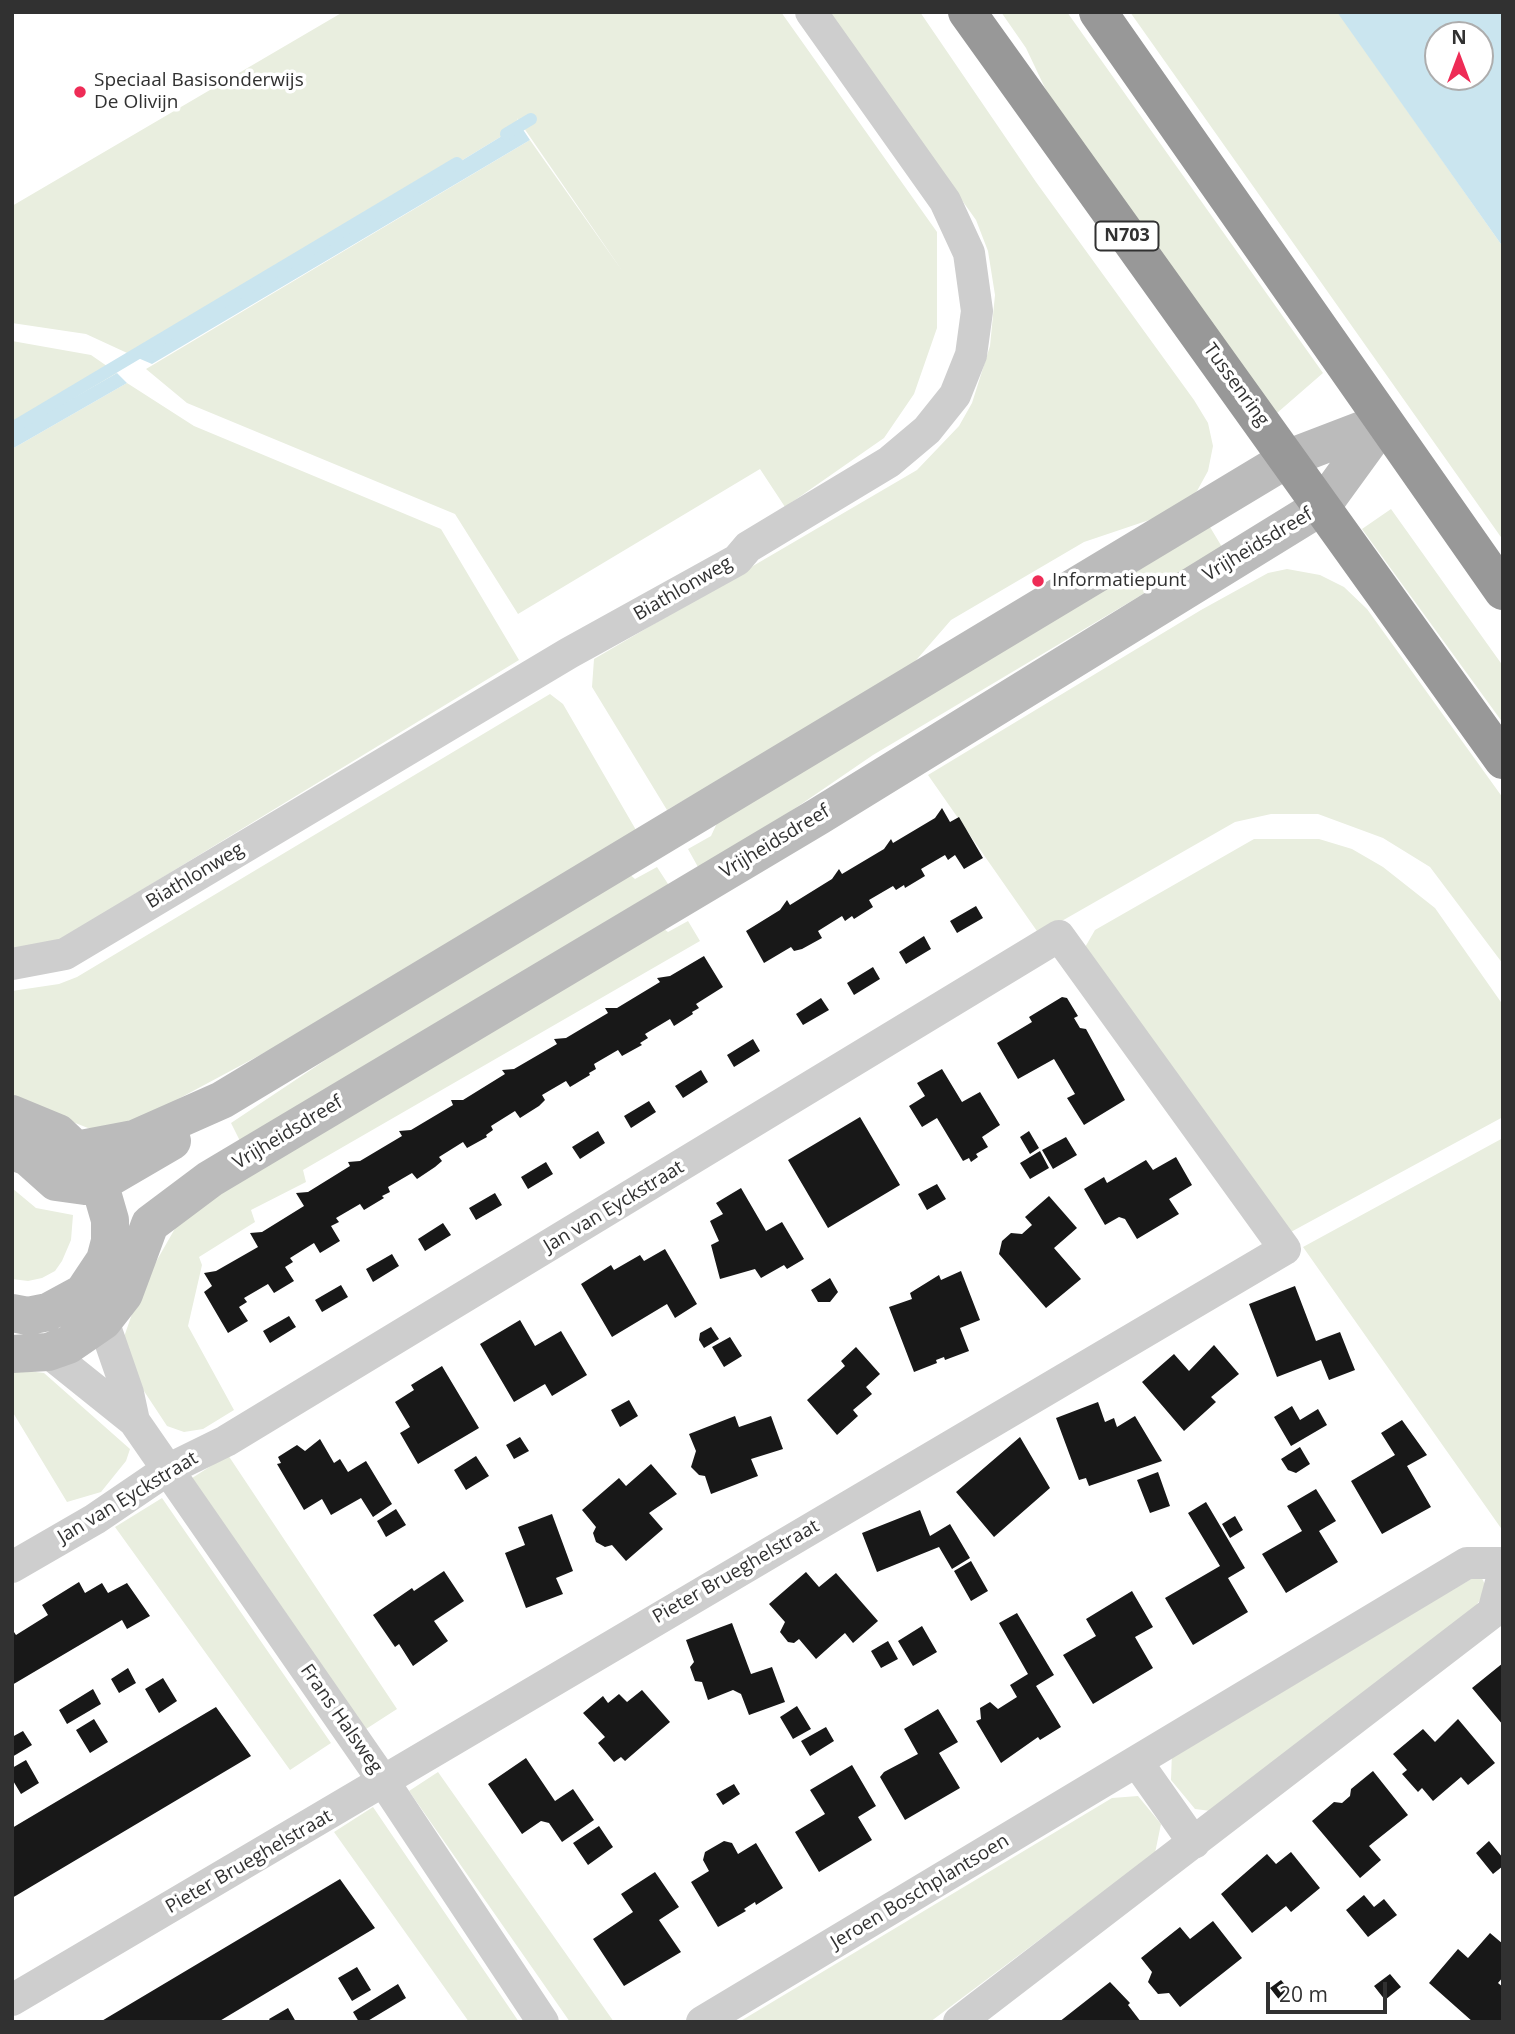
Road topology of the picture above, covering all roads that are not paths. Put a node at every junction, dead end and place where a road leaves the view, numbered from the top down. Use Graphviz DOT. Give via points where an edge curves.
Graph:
graph roads {
  1 [pos="811,12"];
  2 [pos="967,12"];
  3 [pos="1098,12"];
  4 [pos="1383,422"];
  5 [pos="1289,458"];
  6 [pos="1322,506"];
  7 [pos="1503,591"];
  8 [pos="1503,760"];
  9 [pos="12,964"];
  10 [pos="1165,1083"];
  11 [pos="222,1100"];
  12 [pos="12,1114"];
  13 [pos="76,1150"];
  14 [pos="12,1151"];
  15 [pos="99,1182"];
  16 [pos="114,1278"];
  17 [pos="12,1314"];
  18 [pos="103,1321"];
  19 [pos="30,1353"];
  20 [pos="134,1420"];
  21 [pos="167,1469"];
  22 [pos="1503,1563"];
  23 [pos="12,1567"];
  24 [pos="1503,1575"];
  25 [pos="1137,1762"];
  26 [pos="384,1782"];
  27 [pos="1194,1843"];
  28 [pos="12,2000"];
  29 [pos="543,2022"];
  30 [pos="702,2022"];
  31 [pos="959,2022"];
  1 -- 9 [label="street, Biathlonweg" via="945,201 969,253 977,311 971,355 955,395 927,430 889,462 748,547 737,560 569,653 65,954"];
  2 -- 5 [label="highway, Tussenring / N703"];
  3 -- 4 [label="highway"];
  4 -- 5 [label="main road"];
  4 -- 6 [label="main road, Vrijheidsdreef"];
  4 -- 7 [label="highway"];
  5 -- 6 [label="highway, Tussenring / N703"];
  5 -- 11 [label="main road"];
  6 -- 8 [label="highway, Tussenring / N703"];
  6 -- 16 [label="main road, Vrijheidsdreef" via="176,1202 149,1224"];
  10 -- 21 [label="street, Jan van Eyckstraat" via="1059,936 226,1441"];
  10 -- 26 [label="street, Pieter Brueghelstraat" via="1285,1249"];
  11 -- 13 [label="main road" via="134,1139"];
  11 -- 15 [label="main road" via="165,1148"];
  12 -- 13 [label="main road" via="58,1133"];
  13 -- 15 [label="main road"];
  14 -- 15 [label="main road" via="28,1157 56,1182 85,1186"];
  15 -- 16 [label="main road" via="106,1201"];
  16 -- 17 [label="main road" via="48,1312 28,1317"];
  16 -- 18 [label="main road" via="115,1308"];
  18 -- 19 [label="main road" via="87,1335"];
  18 -- 20 [label="street, Frans Halsweg"];
  19 -- 20 [label="street, Frans Halsweg"];
  20 -- 21 [label="street, Frans Halsweg"];
  21 -- 23 [label="street, Jan van Eyckstraat"];
  21 -- 26 [label="street, Frans Halsweg"];
  22 -- 25 [label="street, Jeroen Boschplantsoen" via="1467,1563"];
  24 -- 27 [label="street" via="1493,1612"];
  25 -- 27 [label="street"];
  25 -- 30 [label="street, Jeroen Boschplantsoen"];
  26 -- 28 [label="street, Pieter Brueghelstraat"];
  26 -- 29 [label="street, Frans Halsweg"];
  27 -- 31 [label="street"];
}
